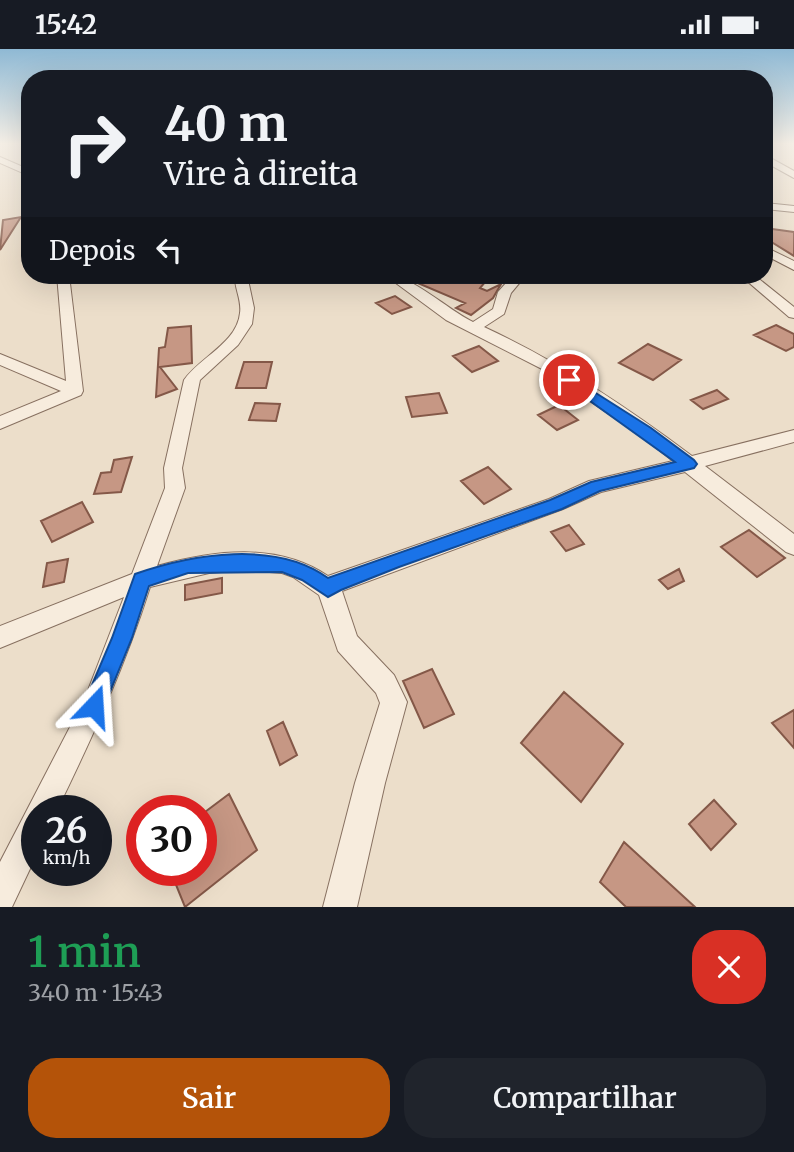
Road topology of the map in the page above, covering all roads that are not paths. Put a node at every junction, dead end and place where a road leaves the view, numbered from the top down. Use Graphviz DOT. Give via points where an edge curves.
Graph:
graph roads {
  1 [pos="773,207"];
  2 [pos="794,209"];
  3 [pos="773,254"];
  4 [pos="794,266"];
  5 [pos="64,284"];
  6 [pos="240,284"];
  7 [pos="404,284"];
  8 [pos="512,284"];
  9 [pos="757,284"];
  10 [pos="794,314"];
  11 [pos="473,328"];
  12 [pos="0,359"];
  13 [pos="75,391"];
  14 [pos="0,423"];
  15 [pos="794,436"];
  16 [pos="689,464"];
  17 [pos="794,546"];
  18 [pos="141,580"];
  19 [pos="328,589"];
  20 [pos="0,637"];
  21 [pos="49,795"];
  22 [pos="21,853"];
  23 [pos="0,897"];
  24 [pos="340,907"];
  1 -- 2 [label="street"];
  3 -- 4 [label="street"];
  5 -- 13 [label="street"];
  6 -- 18 [label="street" via="247,313 242,329 192,380 173,468 175,488"];
  7 -- 11 [label="street"];
  8 -- 11 [label="street" via="499,311"];
  9 -- 10 [label="street"];
  11 -- 16 [label="street" via="550,367"];
  12 -- 13 [label="street"];
  13 -- 14 [label="street"];
  15 -- 16 [label="street"];
  16 -- 17 [label="street"];
  16 -- 19 [label="street" via="596,486"];
  18 -- 19 [label="street" via="188,565 262,563 309,574"];
  18 -- 20 [label="street"];
  18 -- 21 [label="street" via="94,706"];
  19 -- 24 [label="street" via="347,643 379,676 394,702"];
  22 -- 23 [label="street"];
}
